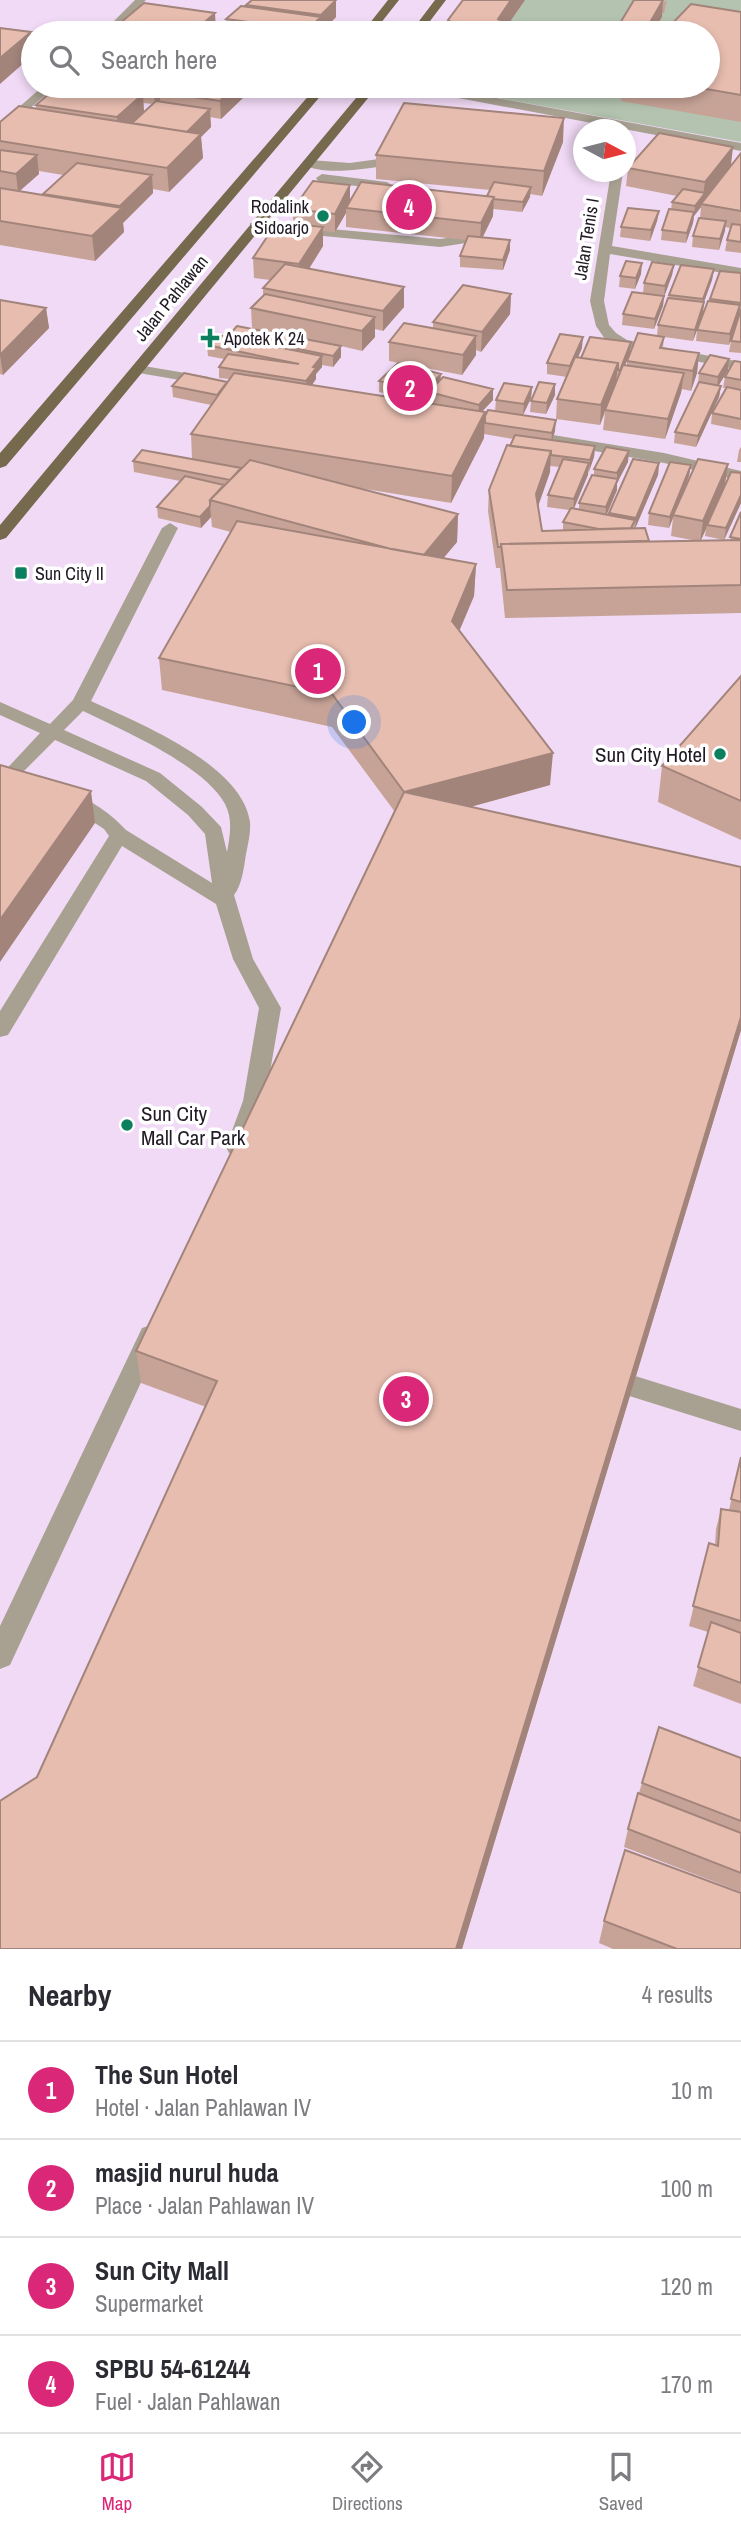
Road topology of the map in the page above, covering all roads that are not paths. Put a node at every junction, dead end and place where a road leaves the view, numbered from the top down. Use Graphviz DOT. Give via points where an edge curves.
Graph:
graph roads {
  1 [pos="141,0"];
  2 [pos="394,0"];
  3 [pos="442,0"];
  4 [pos="119,21"];
  5 [pos="377,21"];
  6 [pos="425,21"];
  7 [pos="36,98"];
  8 [pos="312,98"];
  9 [pos="362,98"];
  10 [pos="472,98"];
  11 [pos="580,119"];
  12 [pos="0,130"];
  13 [pos="636,130"];
  14 [pos="396,138"];
  15 [pos="741,148"];
  16 [pos="304,169"];
  17 [pos="615,182"];
  18 [pos="403,188"];
  19 [pos="255,226"];
  20 [pos="461,240"];
  21 [pos="605,249"];
  22 [pos="741,272"];
  23 [pos="741,366"];
  24 [pos="138,369"];
  25 [pos="231,385"];
  26 [pos="553,440"];
  27 [pos="0,463"];
  28 [pos="741,476"];
  29 [pos="170,528"];
  30 [pos="0,535"];
  31 [pos="81,703"];
  32 [pos="0,708"];
  33 [pos="55,731"];
  34 [pos="4,774"];
  35 [pos="119,835"];
  36 [pos="225,900"];
  37 [pos="0,1028"];
  38 [pos="226,1173"];
  39 [pos="163,1309"];
  40 [pos="632,1386"];
  41 [pos="741,1420"];
  42 [pos="0,1656"];
  1 -- 4 [label="street"];
  2 -- 5 [label="main road"];
  3 -- 6 [label="main road"];
  7 -- 12 [label="street"];
  8 -- 27 [label="main road, Jalan Pahlawan"];
  9 -- 16 [label="main road, Jalan Pahlawan"];
  10 -- 11 [label="street"];
  13 -- 15 [label="street"];
  14 -- 16 [label="street" via="384,162"];
  16 -- 18 [label="street"];
  16 -- 19 [label="main road, Jalan Pahlawan"];
  17 -- 21 [label="street, Jalan Tenis I"];
  19 -- 20 [label="street" via="440,243"];
  19 -- 24 [label="main road, Jalan Pahlawan"];
  21 -- 22 [label="street"];
  21 -- 23 [label="street, Jalan Tenis I" via="596,303 610,338"];
  24 -- 25 [label="street"];
  24 -- 30 [label="main road, Jalan Pahlawan"];
  26 -- 28 [label="street"];
  29 -- 31 [label="street"];
  31 -- 33 [label="street"];
  31 -- 36 [label="street" via="174,750 226,791 240,819"];
  32 -- 33 [label="street"];
  33 -- 34 [label="street"];
  33 -- 36 [label="street" via="153,777 195,811 214,832"];
  34 -- 35 [label="street" via="73,800"];
  35 -- 36 [label="street"];
  35 -- 37 [label="street"];
  36 -- 38 [label="street" via="243,959 270,1008 254,1101"];
  39 -- 42 [label="street"];
  40 -- 41 [label="street"];
}
